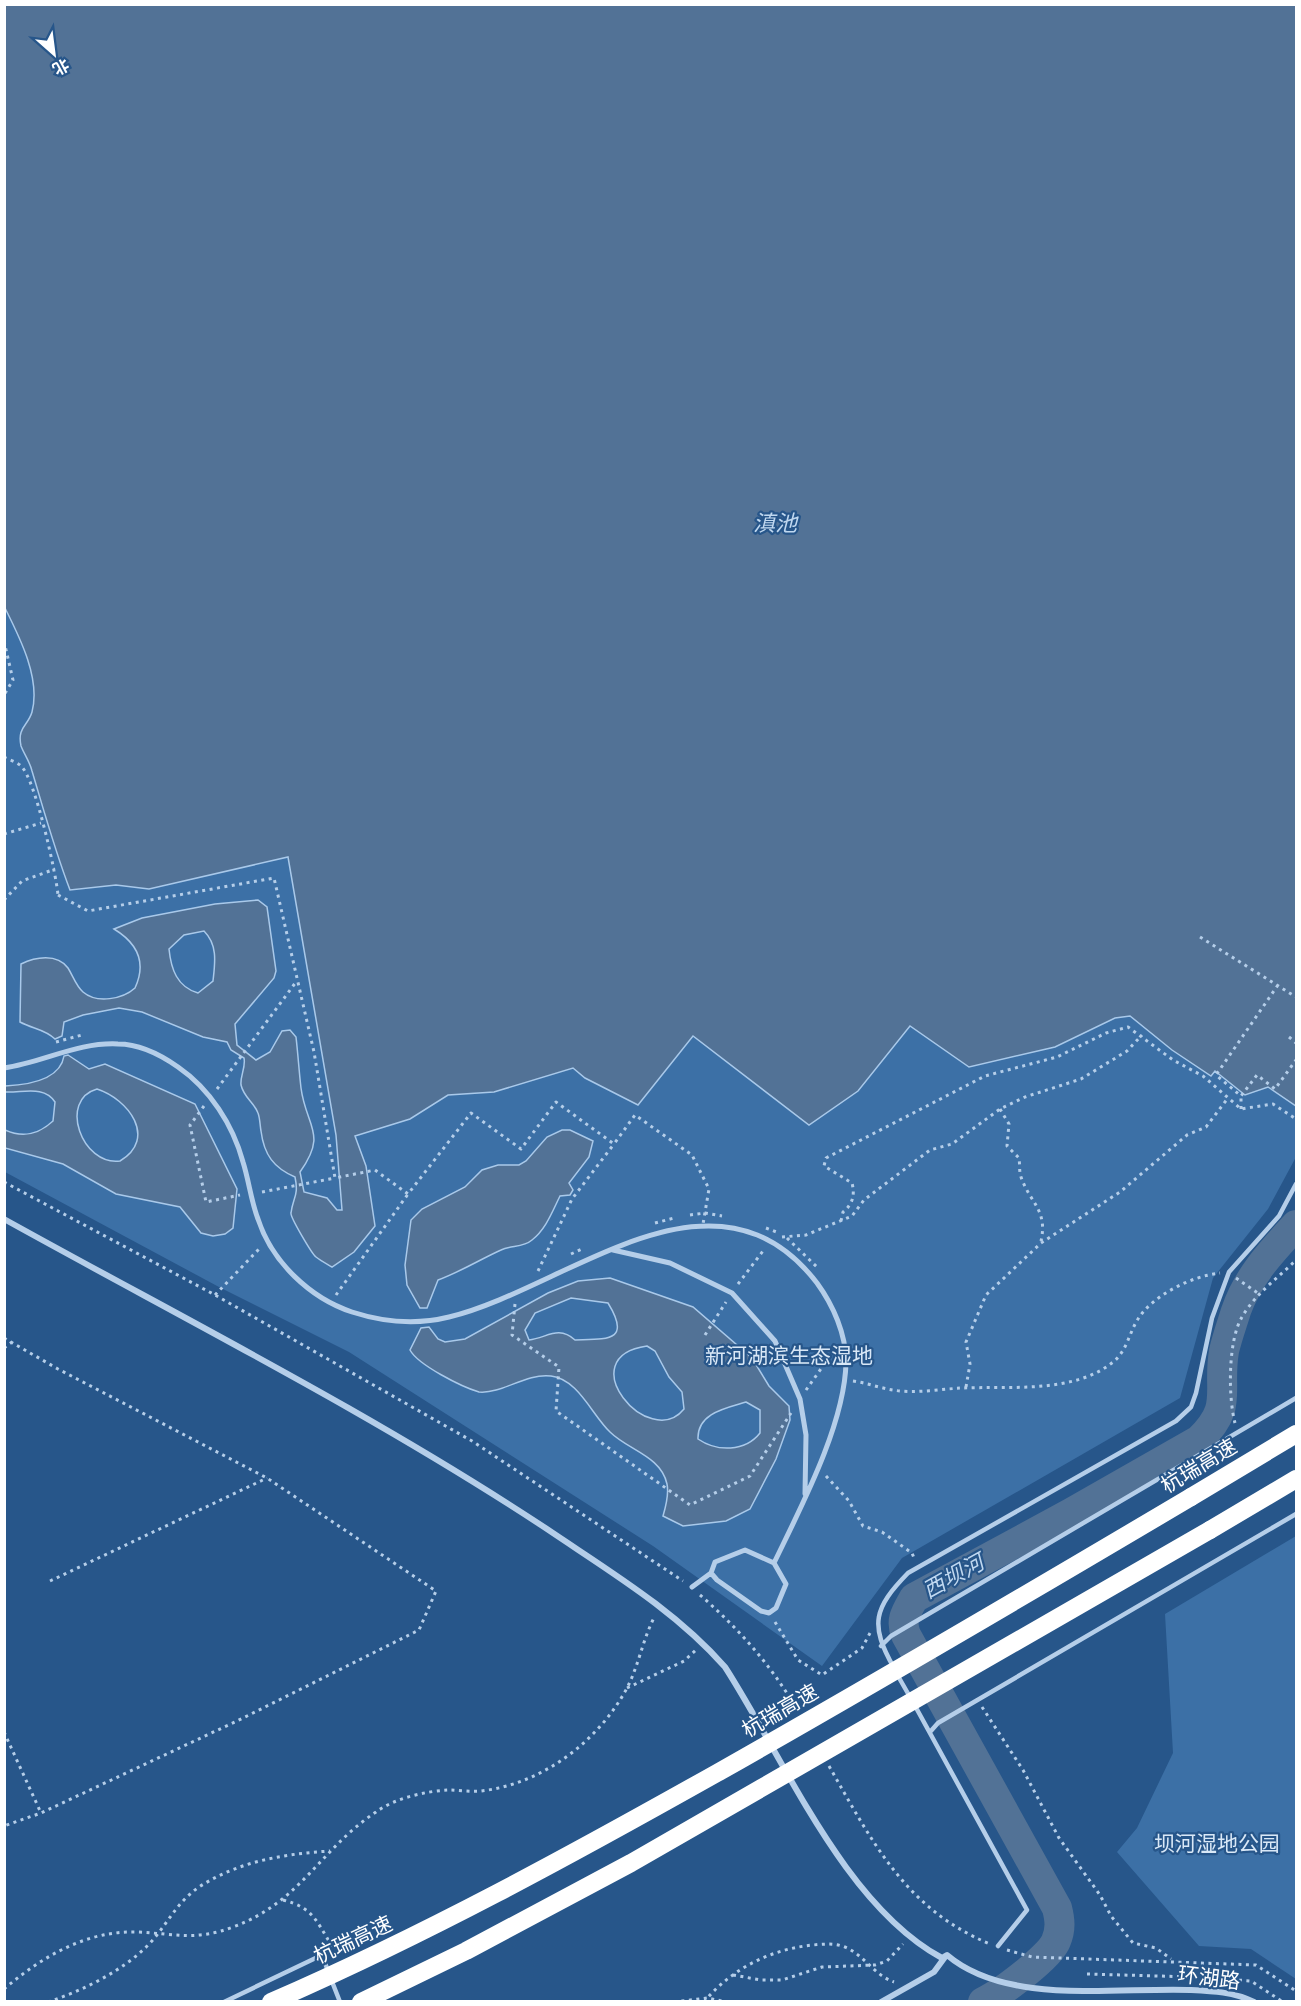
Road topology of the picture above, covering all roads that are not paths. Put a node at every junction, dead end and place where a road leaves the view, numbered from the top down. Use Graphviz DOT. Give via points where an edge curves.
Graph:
graph roads {
  1 [pos="4,1068"];
  2 [pos="1296,1184"];
  3 [pos="4,1219"];
  4 [pos="612,1249"];
  5 [pos="1296,1398"];
  6 [pos="1296,1434"];
  7 [pos="1296,1479"];
  8 [pos="804,1500"];
  9 [pos="1296,1514"];
  10 [pos="774,1563"];
  11 [pos="711,1573"];
  12 [pos="692,1587"];
  13 [pos="882,1647"];
  14 [pos="930,1732"];
  15 [pos="998,1946"];
  16 [pos="947,1954"];
  17 [pos="224,2001"];
  18 [pos="271,2001"];
  19 [pos="340,2001"];
  20 [pos="361,2001"];
  21 [pos="881,2001"];
  22 [pos="1254,2001"];
  1 -- 4 [label="street" via="94,1044 123,1043 169,1060 211,1097 239,1150 258,1222 288,1269 330,1303 384,1320 447,1318 516,1293"];
  2 -- 13 [label="lane" via="1279,1216 1229,1272 1212,1318 1191,1407 1176,1421 908,1573 887,1594 877,1620"];
  3 -- 16 [label="street" via="384,1428 491,1492 661,1607 704,1643 725,1667 829,1842 883,1913 942,1958"];
  4 -- 8 [label="street" via="670,1263 732,1293 775,1341 800,1399 806,1435"];
  4 -- 8 [label="street" via="666,1230 704,1224 769,1242 808,1272 824,1293 843,1336 846,1361 831,1435"];
  5 -- 13 [label="lane" via="891,1636"];
  6 -- 18 [label="highway, 杭瑞高速, bridge" via="984,1620 553,1864 402,1942"];
  7 -- 20 [label="highway, bridge" via="632,1863 486,1941"];
  8 -- 10 [label="street"];
  9 -- 14 [label="lane" via="938,1723"];
  10 -- 11 [label="street" via="745,1550 715,1562"];
  10 -- 11 [label="street" via="786,1584 776,1608 769,1613 717,1581"];
  11 -- 12 [label="street"];
  13 -- 14 [label="lane"];
  14 -- 15 [label="lane" via="1027,1910"];
  16 -- 21 [label="street" via="934,1972"];
  16 -- 22 [label="street, 环湖路" via="973,1974 1044,1992 1159,1989 1223,1992"];
  17 -- 19 [label="lane" via="322,1955"];
}
